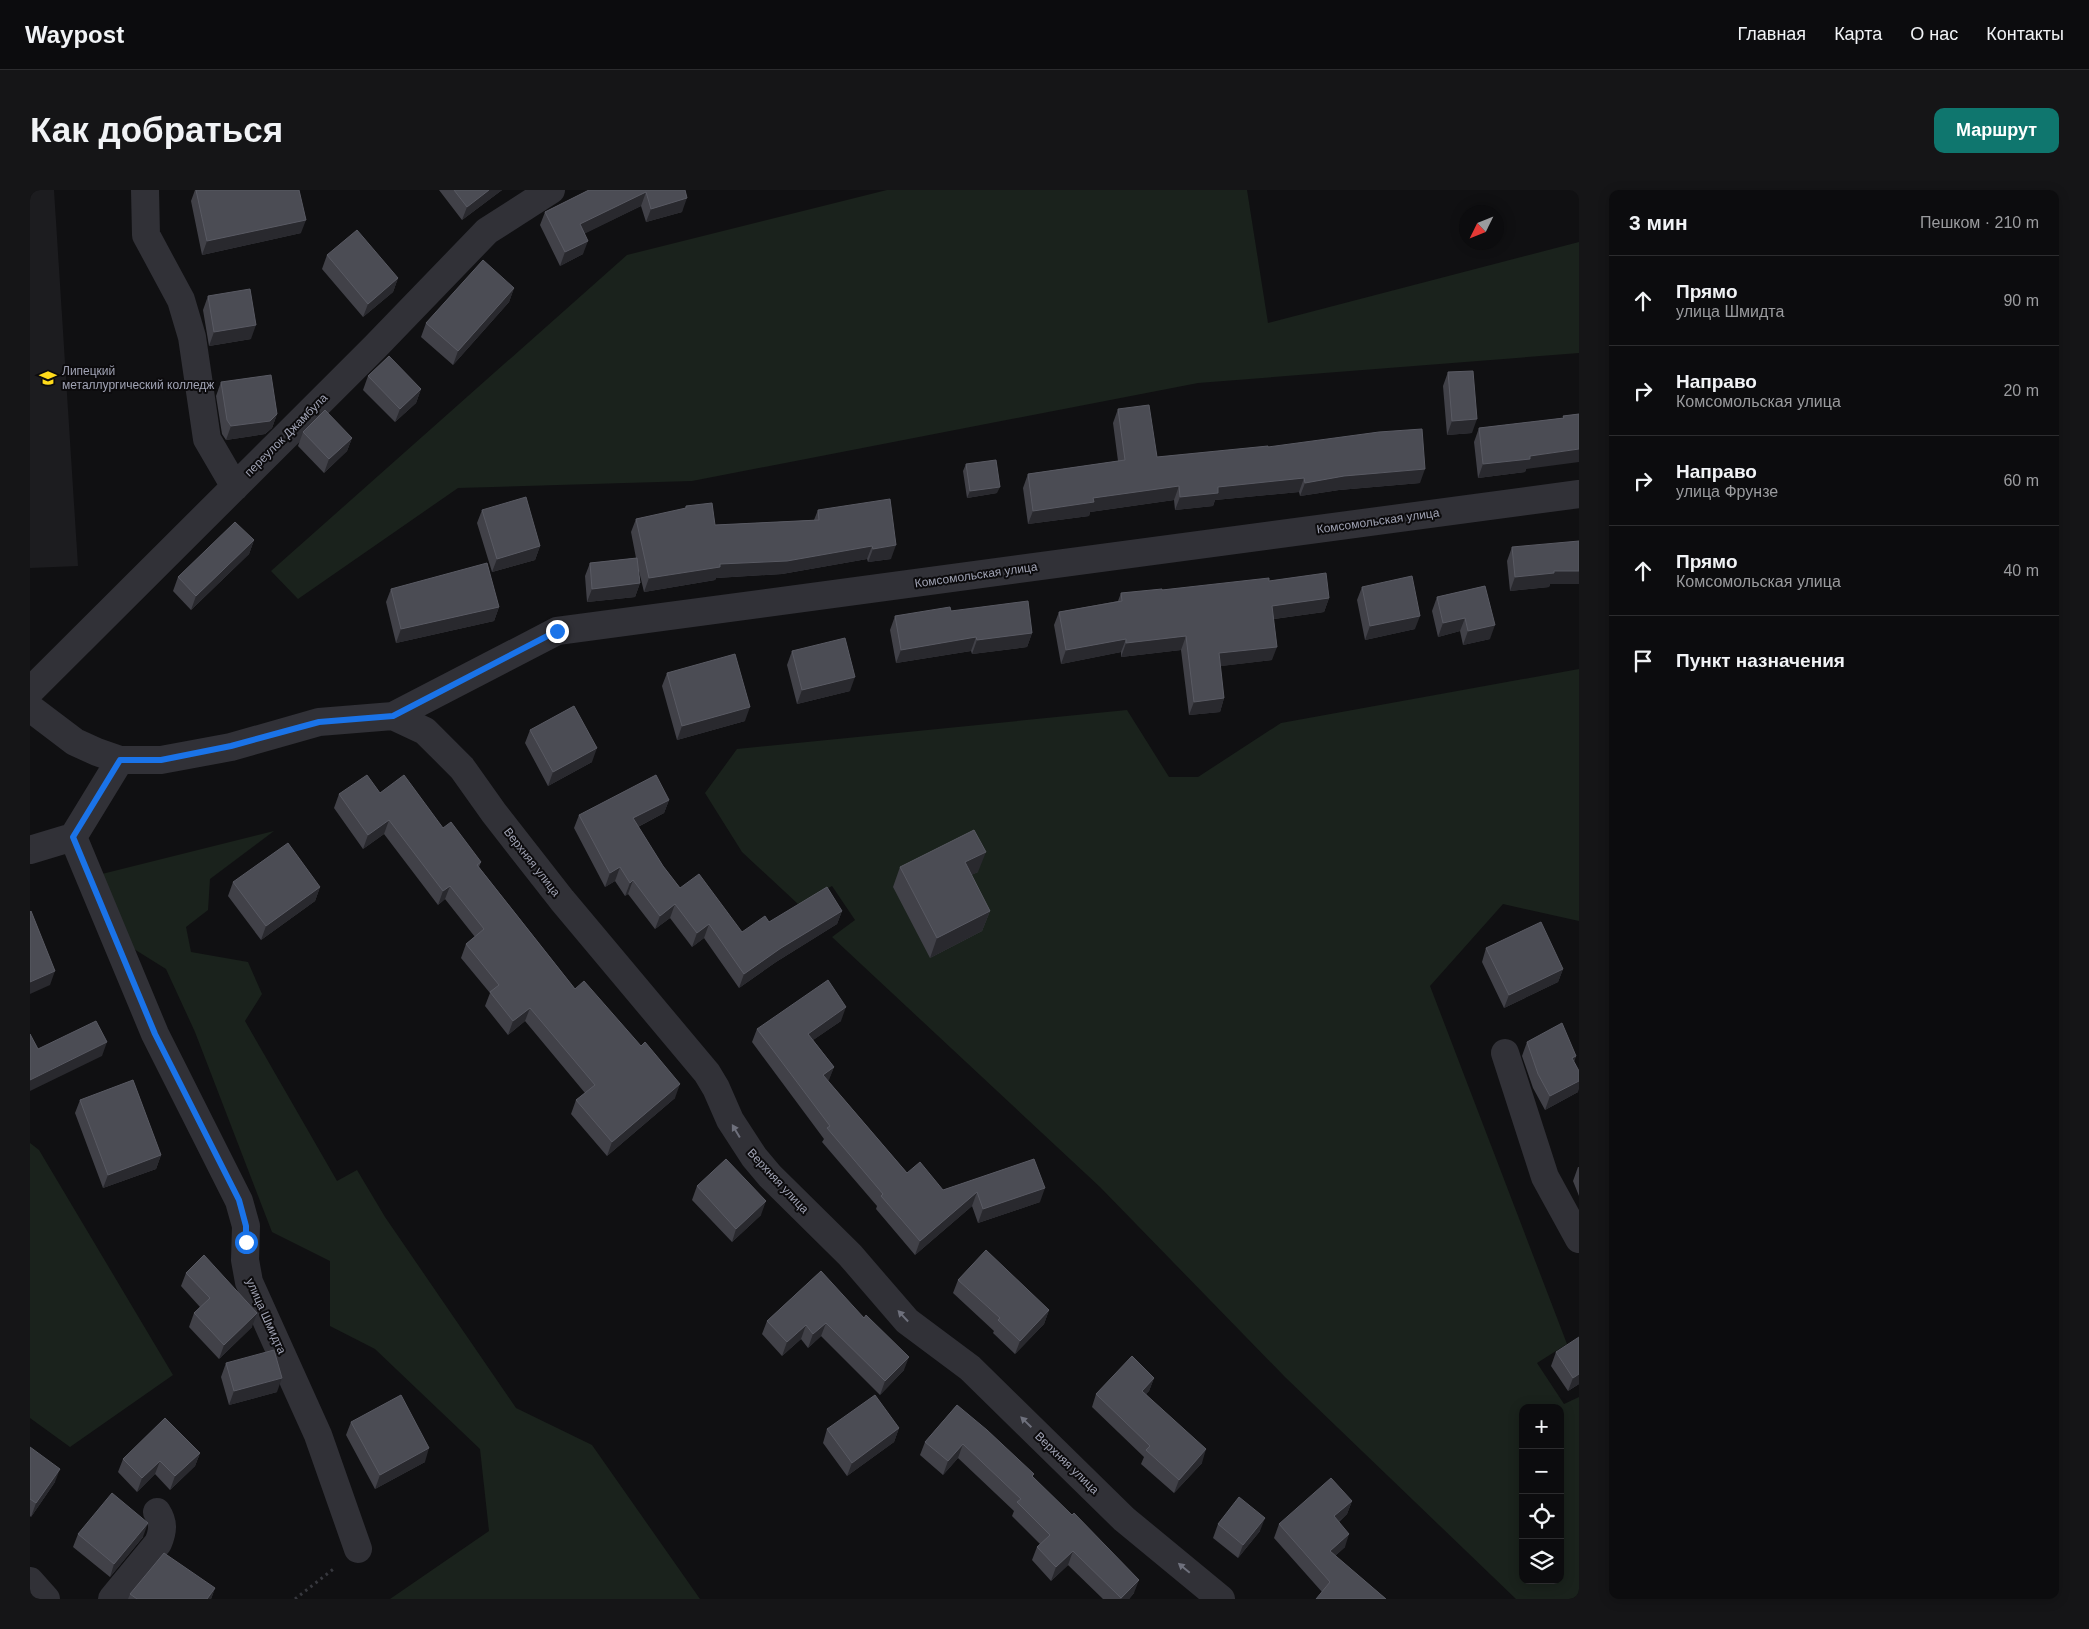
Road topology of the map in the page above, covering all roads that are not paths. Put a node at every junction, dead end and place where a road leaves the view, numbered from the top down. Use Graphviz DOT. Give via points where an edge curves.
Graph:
graph roads {
  1 [pos="145,190"];
  2 [pos="551,190"];
  3 [pos="235,487"];
  4 [pos="1579,494"];
  5 [pos="30,691"];
  6 [pos="30,708"];
  7 [pos="393,716"];
  8 [pos="120,760"];
  9 [pos="73,837"];
  10 [pos="30,850"];
  11 [pos="1506,1054"];
  12 [pos="1579,1239"];
  13 [pos="157,1512"];
  14 [pos="358,1549"];
  15 [pos="30,1581"];
  16 [pos="46,1599"];
  17 [pos="112,1599"];
  18 [pos="1221,1599"];
  1 -- 3 [label="street" via="146,235 181,300 192,337 207,439"];
  2 -- 3 [label="street, переулок Джамбула" via="487,231"];
  3 -- 5 [label="street, переулок Джамбула"];
  4 -- 7 [label="street, Комсомольская улица" via="557,631"];
  6 -- 8 [label="street" via="74,742"];
  7 -- 8 [label="street" via="319,722 231,746 161,760"];
  18 -- 7 [label="street, Верхняя улица, one-way" via="1124,1519 970,1368 907,1321 850,1255 770,1176 741,1139 707,1074 562,900 462,768 425,731"];
  8 -- 9 [label="street"];
  9 -- 10 [label="street"];
  9 -- 14 [label="street, улица Шмидта" via="155,1034 239,1200 246,1226 245,1260 249,1282 318,1435"];
  11 -- 12 [label="street" via="1545,1177"];
  13 -- 17 [label="street" via="162,1521 158,1543"];
  15 -- 16 [label="street"];
}
